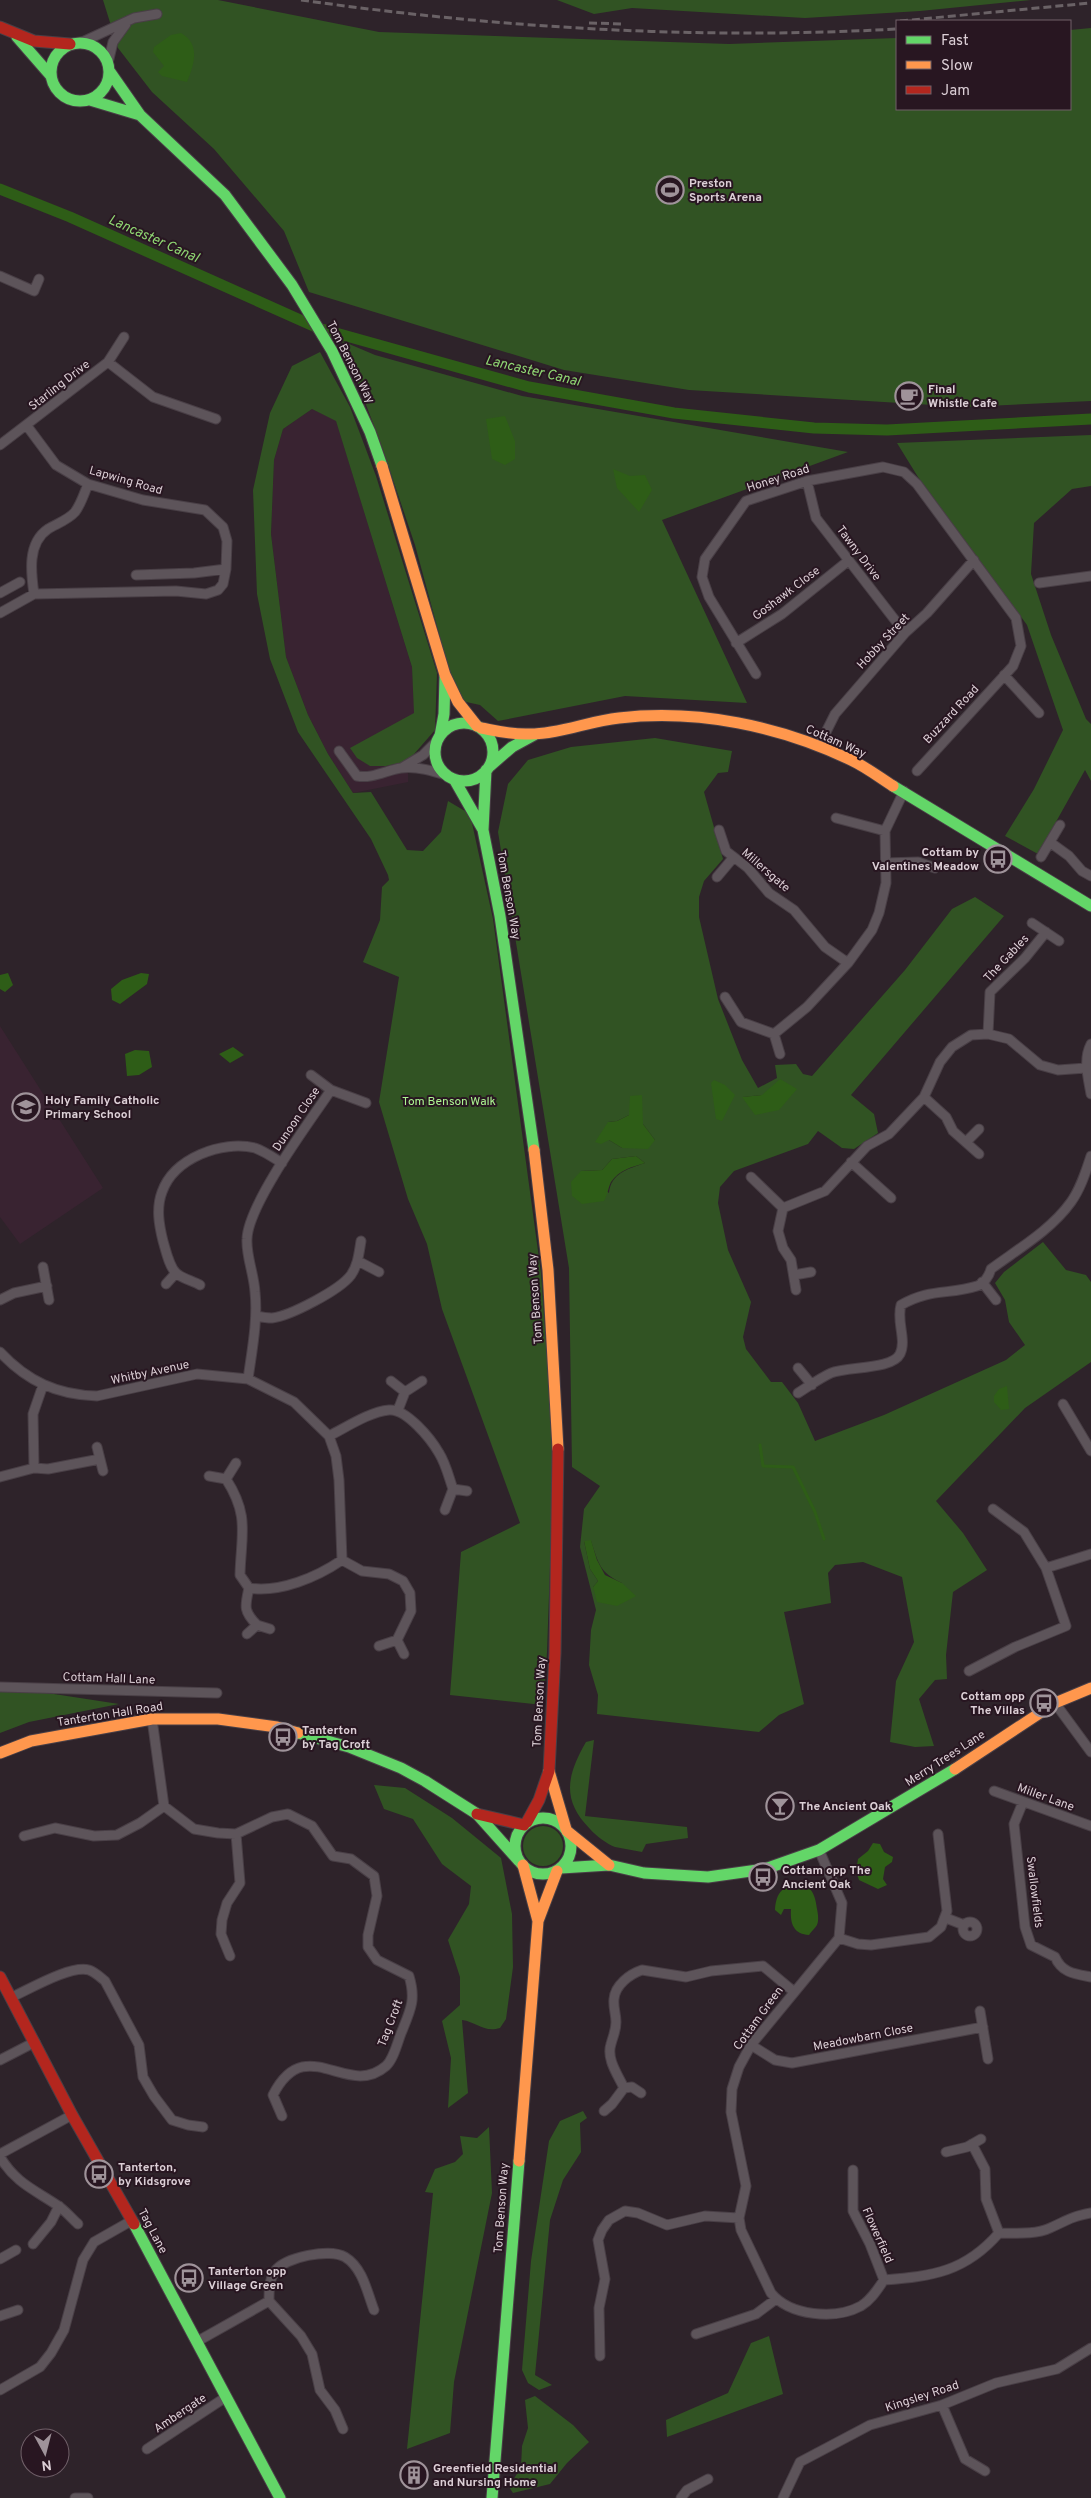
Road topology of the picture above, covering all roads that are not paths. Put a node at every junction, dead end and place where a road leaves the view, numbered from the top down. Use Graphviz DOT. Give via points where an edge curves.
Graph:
graph roads {
  1 [pos="157,14"];
  2 [pos="128,22"];
  3 [pos="0,27"];
  4 [pos="17,37"];
  5 [pos="75,44"];
  6 [pos="109,67"];
  7 [pos="51,76"];
  8 [pos="90,100"];
  9 [pos="140,115"];
  10 [pos="0,276"];
  11 [pos="39,279"];
  12 [pos="124,337"];
  13 [pos="108,362"];
  14 [pos="216,419"];
  15 [pos="27,426"];
  16 [pos="0,445"];
  17 [pos="807,480"];
  18 [pos="88,484"];
  19 [pos="974,560"];
  20 [pos="848,561"];
  21 [pos="226,569"];
  22 [pos="136,575"];
  23 [pos="1091,576"];
  24 [pos="20,582"];
  25 [pos="1039,583"];
  26 [pos="0,593"];
  27 [pos="34,594"];
  28 [pos="0,613"];
  29 [pos="905,633"];
  30 [pos="736,643"];
  31 [pos="756,674"];
  32 [pos="445,675"];
  33 [pos="1004,675"];
  34 [pos="1039,713"];
  35 [pos="479,727"];
  36 [pos="536,734"];
  37 [pos="439,738"];
  38 [pos="819,746"];
  39 [pos="339,750"];
  40 [pos="400,768"];
  41 [pos="488,768"];
  42 [pos="917,771"];
  43 [pos="451,778"];
  44 [pos="904,791"];
  45 [pos="836,818"];
  46 [pos="1060,825"];
  47 [pos="483,830"];
  48 [pos="719,830"];
  49 [pos="885,830"];
  50 [pos="1051,843"];
  51 [pos="733,858"];
  52 [pos="1041,858"];
  53 [pos="885,863"];
  54 [pos="935,868"];
  55 [pos="1091,876"];
  56 [pos="717,877"];
  57 [pos="1091,906"];
  58 [pos="1032,922"];
  59 [pos="1046,932"];
  60 [pos="1059,940"];
  61 [pos="848,963"];
  62 [pos="725,997"];
  63 [pos="774,1034"];
  64 [pos="988,1034"];
  65 [pos="1091,1044"];
  66 [pos="780,1054"];
  67 [pos="1086,1068"];
  68 [pos="311,1075"];
  69 [pos="331,1090"];
  70 [pos="1091,1094"];
  71 [pos="924,1097"];
  72 [pos="366,1103"];
  73 [pos="979,1129"];
  74 [pos="966,1142"];
  75 [pos="979,1154"];
  76 [pos="1091,1156"];
  77 [pos="851,1162"];
  78 [pos="282,1163"];
  79 [pos="750,1177"];
  80 [pos="891,1198"];
  81 [pos="783,1208"];
  82 [pos="361,1241"];
  83 [pos="358,1261"];
  84 [pos="43,1267"];
  85 [pos="379,1272"];
  86 [pos="811,1272"];
  87 [pos="176,1273"];
  88 [pos="794,1275"];
  89 [pos="982,1282"];
  90 [pos="166,1284"];
  91 [pos="200,1285"];
  92 [pos="47,1286"];
  93 [pos="796,1290"];
  94 [pos="0,1300"];
  95 [pos="49,1300"];
  96 [pos="996,1300"];
  97 [pos="256,1316"];
  98 [pos="0,1352"];
  99 [pos="798,1368"];
  100 [pos="248,1379"];
  101 [pos="391,1381"];
  102 [pos="422,1381"];
  103 [pos="43,1385"];
  104 [pos="812,1385"];
  105 [pos="405,1392"];
  106 [pos="798,1393"];
  107 [pos="1063,1404"];
  108 [pos="398,1410"];
  109 [pos="329,1436"];
  110 [pos="98,1447"];
  111 [pos="1091,1451"];
  112 [pos="100,1459"];
  113 [pos="236,1463"];
  114 [pos="34,1468"];
  115 [pos="103,1471"];
  116 [pos="209,1476"];
  117 [pos="0,1477"];
  118 [pos="226,1479"];
  119 [pos="453,1489"];
  120 [pos="467,1491"];
  121 [pos="993,1509"];
  122 [pos="445,1510"];
  123 [pos="1091,1554"];
  124 [pos="342,1560"];
  125 [pos="1046,1568"];
  126 [pos="249,1588"];
  127 [pos="256,1625"];
  128 [pos="270,1629"];
  129 [pos="247,1634"];
  130 [pos="397,1640"];
  131 [pos="379,1646"];
  132 [pos="404,1654"];
  133 [pos="969,1671"];
  134 [pos="0,1687"];
  135 [pos="1091,1688"];
  136 [pos="217,1693"];
  137 [pos="1055,1703"];
  138 [pos="152,1719"];
  139 [pos="1091,1752"];
  140 [pos="0,1753"];
  141 [pos="549,1771"];
  142 [pos="994,1791"];
  143 [pos="1023,1802"];
  144 [pos="164,1806"];
  145 [pos="477,1814"];
  146 [pos="526,1823"];
  147 [pos="1091,1826"];
  148 [pos="567,1830"];
  149 [pos="236,1834"];
  150 [pos="938,1834"];
  151 [pos="24,1836"];
  152 [pos="818,1850"];
  153 [pos="521,1863"];
  154 [pos="609,1866"];
  155 [pos="559,1869"];
  156 [pos="946,1918"];
  157 [pos="538,1921"];
  158 [pos="964,1925"];
  159 [pos="839,1938"];
  160 [pos="230,1956"];
  161 [pos="0,1977"];
  162 [pos="1091,1977"];
  163 [pos="793,1991"];
  164 [pos="12,1997"];
  165 [pos="980,2010"];
  166 [pos="983,2027"];
  167 [pos="36,2042"];
  168 [pos="751,2045"];
  169 [pos="988,2059"];
  170 [pos="0,2060"];
  171 [pos="624,2088"];
  172 [pos="641,2092"];
  173 [pos="604,2111"];
  174 [pos="72,2115"];
  175 [pos="282,2116"];
  176 [pos="204,2127"];
  177 [pos="981,2139"];
  178 [pos="972,2144"];
  179 [pos="946,2152"];
  180 [pos="0,2156"];
  181 [pos="853,2170"];
  182 [pos="59,2206"];
  183 [pos="1091,2213"];
  184 [pos="739,2218"];
  185 [pos="132,2221"];
  186 [pos="78,2224"];
  187 [pos="999,2232"];
  188 [pos="33,2244"];
  189 [pos="16,2250"];
  190 [pos="0,2259"];
  191 [pos="884,2280"];
  192 [pos="776,2299"];
  193 [pos="269,2301"];
  194 [pos="18,2310"];
  195 [pos="374,2310"];
  196 [pos="0,2316"];
  197 [pos="696,2334"];
  198 [pos="198,2341"];
  199 [pos="1091,2348"];
  200 [pos="600,2356"];
  201 [pos="0,2390"];
  202 [pos="226,2397"];
  203 [pos="942,2405"];
  204 [pos="343,2428"];
  205 [pos="147,2449"];
  206 [pos="985,2471"];
  207 [pos="708,2479"];
  208 [pos="75,2498"];
  209 [pos="88,2498"];
  210 [pos="280,2498"];
  211 [pos="492,2498"];
  212 [pos="681,2498"];
  213 [pos="783,2498"];
  1 -- 2 [label="street"];
  2 -- 5 [label="street"];
  2 -- 6 [label="street" via="113,42"];
  3 -- 4 [label="main road"];
  4 -- 5 [label="main road" via="49,44"];
  4 -- 7 [label="main road"];
  5 -- 6 [label="main road" via="97,48"];
  5 -- 7 [label="main road" via="55,56"];
  6 -- 8 [label="main road" via="104,89"];
  6 -- 9 [label="main road, Tom Benson Way"];
  7 -- 8 [label="main road" via="57,91 65,98"];
  8 -- 9 [label="main road, Tom Benson Way"];
  9 -- 32 [label="main road, Tom Benson Way" via="225,195 292,285 332,351 370,432 384,471"];
  10 -- 11 [label="street" via="34,291"];
  12 -- 13 [label="street, Starling Drive"];
  13 -- 14 [label="street" via="153,397"];
  13 -- 15 [label="street, Starling Drive"];
  15 -- 16 [label="street, Starling Drive"];
  15 -- 18 [label="street, Lapwing Road" via="56,464"];
  17 -- 19 [label="street, Honey Road" via="883,467 904,472 918,484"];
  17 -- 20 [label="street, Tawny Drive" via="816,518"];
  17 -- 30 [label="street, Honey Road" via="746,501 705,559 702,577 709,597"];
  18 -- 21 [label="street, Lapwing Road" via="144,500 205,510 223,527 227,541"];
  18 -- 27 [label="street" via="73,514 46,530 38,539 32,560"];
  19 -- 29 [label="street, Hobby Street"];
  19 -- 33 [label="street, Buzzard Road" via="1016,618 1021,646 1013,666"];
  20 -- 29 [label="street, Tawny Drive"];
  20 -- 30 [label="street, Goshawk Close" via="782,614"];
  21 -- 22 [label="street"];
  21 -- 27 [label="street, Lapwing Road" via="223,584 218,590 206,594 176,591"];
  23 -- 25 [label="street"];
  24 -- 26 [label="street"];
  27 -- 28 [label="street, Lapwing Road"];
  29 -- 38 [label="street, Hobby Street" via="835,714"];
  30 -- 31 [label="street, Honey Road"];
  32 -- 35 [label="main road, Tom Benson Way" via="458,702"];
  32 -- 37 [label="main road, Tom Benson Way" via="444,714"];
  33 -- 34 [label="street"];
  33 -- 42 [label="street, Buzzard Road"];
  35 -- 36 [label="main road, Cottam Way"];
  35 -- 37 [label="main road" via="461,723 446,730"];
  35 -- 41 [label="main road" via="491,741 492,758"];
  36 -- 38 [label="main road, Cottam Way" via="622,718 692,718 772,731"];
  36 -- 41 [label="main road, Cottam Way" via="512,747"];
  37 -- 40 [label="street" via="423,755"];
  37 -- 43 [label="main road" via="435,757 442,771"];
  38 -- 44 [label="main road, Cottam Way" via="853,761"];
  39 -- 40 [label="street" via="357,776 368,777"];
  40 -- 43 [label="street" via="424,769"];
  41 -- 43 [label="main road" via="472,780"];
  41 -- 47 [label="main road, Tom Benson Way"];
  43 -- 47 [label="main road, Tom Benson Way"];
  44 -- 49 [label="street"];
  44 -- 57 [label="main road, Cottam Way"];
  45 -- 49 [label="street"];
  46 -- 50 [label="street"];
  47 -- 141 [label="main road, Tom Benson Way" via="535,1144 548,1270 558,1447 557,1580"];
  48 -- 51 [label="street, Millersgate" via="726,851"];
  49 -- 53 [label="street"];
  50 -- 52 [label="street"];
  50 -- 55 [label="street"];
  51 -- 56 [label="street"];
  51 -- 61 [label="street, Millersgate" via="794,910 824,947"];
  53 -- 54 [label="street" via="918,862"];
  53 -- 61 [label="street" via="886,883 879,913 872,930"];
  58 -- 59 [label="street, The Gables"];
  59 -- 60 [label="street, The Gables"];
  59 -- 64 [label="street, The Gables" via="990,992"];
  61 -- 63 [label="street" via="807,1006"];
  62 -- 63 [label="street" via="741,1022"];
  63 -- 66 [label="street"];
  64 -- 67 [label="street" via="1009,1039 1040,1065 1058,1070"];
  64 -- 71 [label="street" via="971,1035 952,1047 940,1062"];
  65 -- 67 [label="street"];
  67 -- 70 [label="street"];
  68 -- 69 [label="street, Dunoon Close"];
  69 -- 72 [label="street, Dunoon Close"];
  69 -- 78 [label="street, Dunoon Close"];
  71 -- 74 [label="street"];
  71 -- 77 [label="street" via="889,1134 866,1146"];
  73 -- 74 [label="street"];
  74 -- 75 [label="street"];
  76 -- 89 [label="street" via="1072,1201 1059,1216 991,1269 988,1278"];
  77 -- 80 [label="street"];
  77 -- 81 [label="street" via="824,1191"];
  78 -- 87 [label="street, Dunoon Close" via="257,1148 219,1148 201,1153 170,1177 162,1192 158,1215 168,1257"];
  78 -- 97 [label="street, Dunoon Close" via="251,1220 246,1239 256,1292"];
  79 -- 81 [label="street"];
  81 -- 88 [label="street" via="778,1231"];
  82 -- 83 [label="street"];
  83 -- 85 [label="street"];
  83 -- 97 [label="street" via="350,1276 333,1290 272,1318"];
  84 -- 92 [label="street"];
  86 -- 88 [label="street"];
  87 -- 90 [label="street"];
  87 -- 91 [label="street"];
  88 -- 93 [label="street"];
  89 -- 96 [label="street"];
  89 -- 104 [label="street" via="978,1286 931,1292 901,1305 898,1315 900,1356 890,1363 832,1373"];
  92 -- 94 [label="street" via="14,1293"];
  92 -- 95 [label="street"];
  97 -- 100 [label="street, Dunoon Close"];
  98 -- 103 [label="street, Whitby Avenue" via="16,1368"];
  99 -- 104 [label="street"];
  100 -- 103 [label="street, Whitby Avenue" via="197,1374 97,1396 62,1392"];
  100 -- 109 [label="street, Whitby Avenue" via="294,1402"];
  101 -- 105 [label="street"];
  102 -- 105 [label="street"];
  103 -- 114 [label="street" via="33,1414"];
  104 -- 106 [label="street"];
  105 -- 108 [label="street"];
  107 -- 111 [label="street"];
  108 -- 109 [label="street" via="379,1413"];
  108 -- 119 [label="street" via="422,1430 440,1454"];
  109 -- 124 [label="street, Whitby Avenue" via="340,1480"];
  110 -- 112 [label="street"];
  112 -- 114 [label="street" via="48,1469"];
  112 -- 115 [label="street"];
  113 -- 118 [label="street"];
  114 -- 117 [label="street"];
  116 -- 118 [label="street"];
  118 -- 126 [label="street" via="237,1496 242,1515 240,1575"];
  119 -- 120 [label="street"];
  119 -- 122 [label="street"];
  121 -- 125 [label="street" via="1024,1532"];
  123 -- 125 [label="street"];
  124 -- 126 [label="street" via="324,1572 275,1588"];
  124 -- 130 [label="street" via="362,1571 389,1574 403,1581 410,1593 411,1611"];
  125 -- 133 [label="street" via="1066,1626"];
  126 -- 127 [label="street" via="245,1606"];
  127 -- 128 [label="street"];
  127 -- 129 [label="street"];
  130 -- 131 [label="street"];
  130 -- 132 [label="street"];
  134 -- 136 [label="street, Cottam Hall Lane"];
  135 -- 137 [label="main road, Merry Trees Lane"];
  137 -- 139 [label="street"];
  137 -- 152 [label="main road, Merry Trees Lane" via="935,1782"];
  138 -- 140 [label="main road, Tanterton Hall Road" via="31,1740"];
  138 -- 144 [label="street"];
  138 -- 145 [label="main road, Tanterton Hall Road" via="218,1719 302,1733 401,1768"];
  141 -- 146 [label="main road, Tom Benson Way" via="539,1800"];
  141 -- 148 [label="main road, Tom Benson Way"];
  142 -- 143 [label="street, Miller Lane"];
  143 -- 147 [label="street, Miller Lane"];
  143 -- 162 [label="street, Swallowfields" via="1014,1824 1025,1927 1031,1945 1055,1957 1066,1972"];
  144 -- 149 [label="street" via="194,1829"];
  144 -- 151 [label="street" via="117,1835 94,1836 55,1828"];
  145 -- 146 [label="main road, Tanterton Hall Road"];
  145 -- 153 [label="main road, Tanterton Hall Road"];
  146 -- 148 [label="main road" via="544,1817 560,1823"];
  146 -- 153 [label="main road" via="515,1842"];
  148 -- 154 [label="main road, Merry Trees Lane"];
  148 -- 155 [label="main road" via="572,1847"];
  149 -- 160 [label="street" via="240,1883 227,1903 221,1934"];
  149 -- 175 [label="street, Tag Croft" via="272,1817 288,1814 312,1826 333,1856 351,1859 374,1876 377,1896 368,1947 377,1960 409,1976 414,1993 388,2065 369,2076 356,2076 303,2065 290,2072 273,2095"];
  150 -- 156 [label="street"];
  152 -- 154 [label="main road, Merry Trees Lane" via="764,1869 708,1877 644,1874"];
  152 -- 159 [label="street" via="842,1903"];
  153 -- 155 [label="main road" via="539,1874"];
  153 -- 157 [label="main road, Tom Benson Way"];
  154 -- 155 [label="main road, Merry Trees Lane"];
  155 -- 157 [label="main road, Tom Benson Way"];
  156 -- 158 [label="street"];
  156 -- 159 [label="street" via="929,1937 871,1945"];
  157 -- 211 [label="main road, Tom Benson Way"];
  159 -- 163 [label="street, Cottam Green"];
  161 -- 164 [label="main road, Tag Lane"];
  163 -- 168 [label="street, Cottam Green"];
  163 -- 171 [label="street" via="763,1966 686,1977 642,1970 636,1972 619,1984 614,1998 616,2033 610,2046 610,2059"];
  164 -- 167 [label="main road, Tag Lane"];
  164 -- 176 [label="street" via="73,1970 97,1974 105,1981 139,2044 144,2077 154,2096 172,2120"];
  165 -- 166 [label="street"];
  166 -- 168 [label="street, Meadowbarn Close" via="792,2063 775,2060"];
  166 -- 169 [label="street"];
  167 -- 170 [label="street"];
  167 -- 174 [label="main road, Tag Lane"];
  168 -- 184 [label="street, Cottam Green" via="732,2089 731,2112 746,2186"];
  171 -- 172 [label="street" via="632,2087"];
  171 -- 173 [label="street"];
  174 -- 180 [label="street"];
  174 -- 185 [label="main road, Tag Lane"];
  177 -- 178 [label="street"];
  178 -- 179 [label="street"];
  178 -- 187 [label="street" via="985,2169 986,2199"];
  180 -- 182 [label="street" via="22,2185"];
  181 -- 191 [label="street, Flowerfield" via="853,2211"];
  182 -- 186 [label="street"];
  182 -- 188 [label="street"];
  183 -- 187 [label="street" via="1066,2218 1050,2229"];
  184 -- 192 [label="street, Cottam Green" via="743,2236"];
  184 -- 200 [label="street" via="705,2216 667,2225 625,2211 609,2220 598,2240 605,2279 599,2308"];
  185 -- 198 [label="main road, Tag Lane"];
  185 -- 201 [label="street" via="94,2242 83,2260 64,2330 51,2353 40,2367"];
  187 -- 191 [label="street" via="973,2258 954,2268 924,2276"];
  189 -- 190 [label="street"];
  191 -- 192 [label="street" via="862,2305 848,2310 808,2313 790,2308"];
  192 -- 197 [label="street" via="756,2314"];
  193 -- 195 [label="street" via="272,2278 281,2266 333,2252 345,2257 359,2270"];
  193 -- 198 [label="street"];
  193 -- 204 [label="street" via="301,2336 312,2354 320,2390"];
  194 -- 196 [label="street"];
  198 -- 202 [label="main road, Tag Lane"];
  199 -- 203 [label="street, Kingsley Road" via="1057,2369 996,2383"];
  202 -- 205 [label="street, Ambergate"];
  202 -- 210 [label="main road, Tag Lane"];
  203 -- 206 [label="street" via="965,2460"];
  203 -- 213 [label="street, Kingsley Road" via="870,2425 800,2462"];
  207 -- 212 [label="street" via="687,2490"];
  208 -- 209 [label="street"];
}
